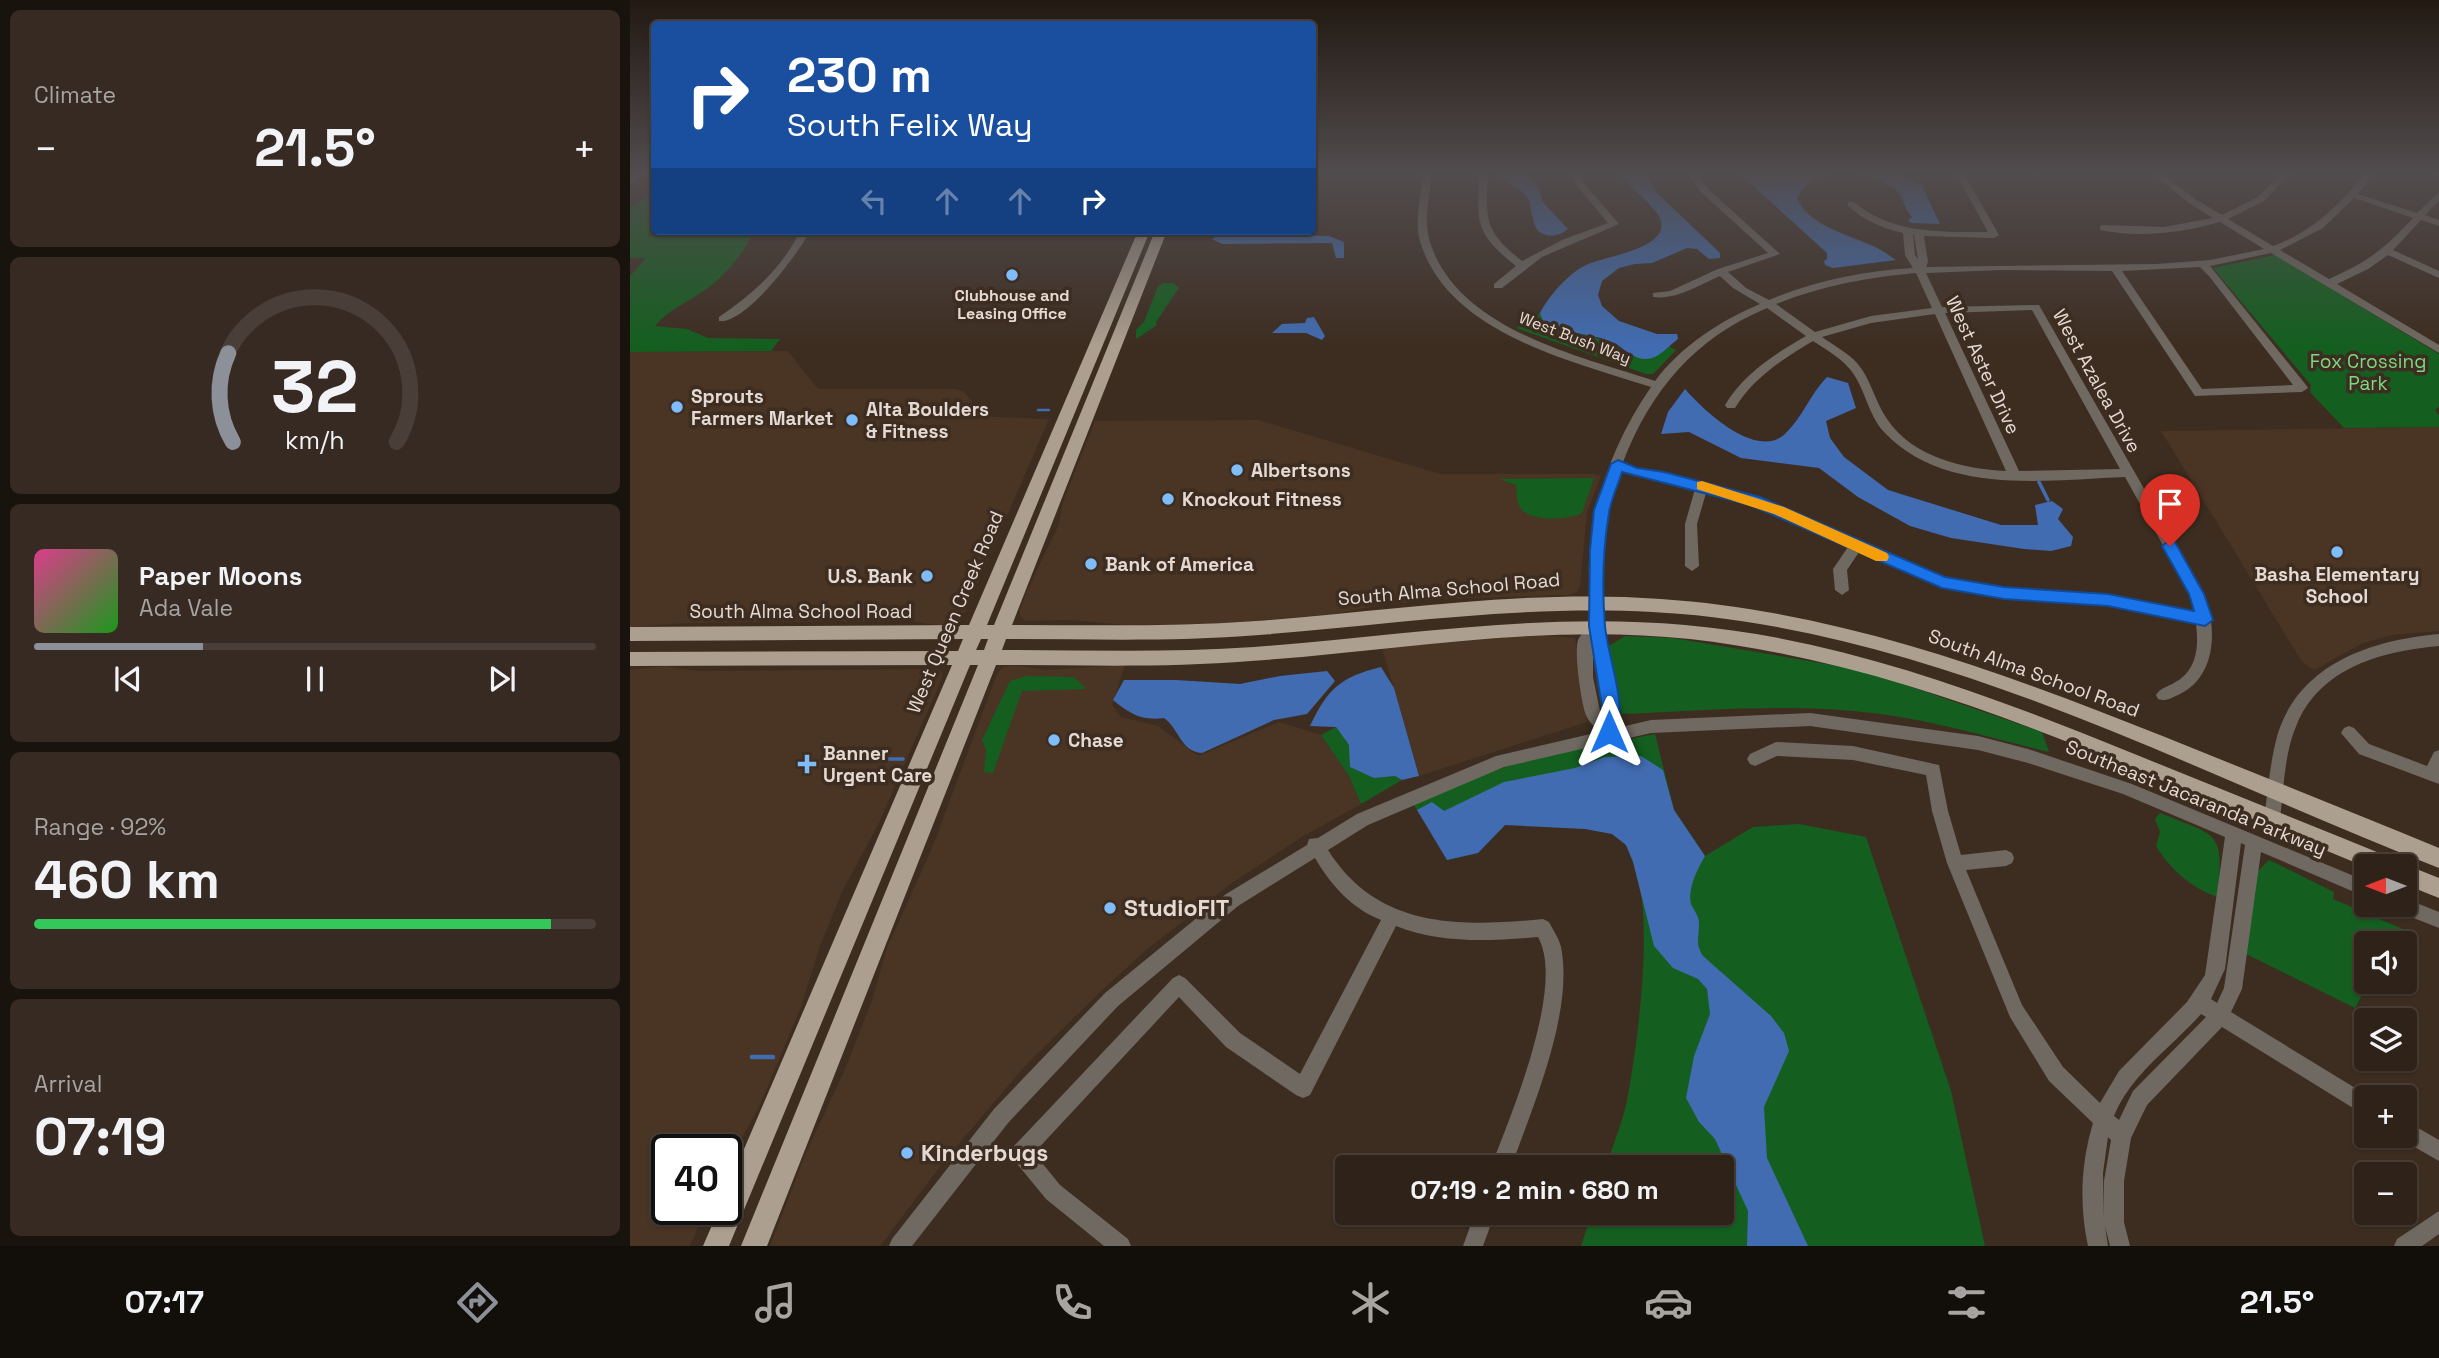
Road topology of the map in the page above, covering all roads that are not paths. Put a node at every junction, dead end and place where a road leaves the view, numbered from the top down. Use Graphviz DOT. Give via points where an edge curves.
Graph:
graph roads {
  1 [pos="1425,230"];
  2 [pos="1487,230"];
  3 [pos="1598,230"];
  4 [pos="1748,230"];
  5 [pos="1991,230"];
  6 [pos="2132,230"];
  7 [pos="2151,230"];
  8 [pos="2241,230"];
  9 [pos="2314,230"];
  10 [pos="2405,230"];
  11 [pos="1913,231"];
  12 [pos="802,235"];
  13 [pos="1142,235"];
  14 [pos="1159,235"];
  15 [pos="2274,250"];
  16 [pos="2387,251"];
  17 [pos="1520,264"];
  18 [pos="2202,264"];
  19 [pos="2115,268"];
  20 [pos="1920,270"];
  21 [pos="1722,271"];
  22 [pos="2439,275"];
  23 [pos="2330,283"];
  24 [pos="1498,286"];
  25 [pos="1657,296"];
  26 [pos="1767,303"];
  27 [pos="1938,308"];
  28 [pos="723,319"];
  29 [pos="1815,336"];
  30 [pos="2439,350"];
  31 [pos="1657,385"];
  32 [pos="1731,405"];
  33 [pos="1053,446"];
  34 [pos="1618,464"];
  35 [pos="2129,473"];
  36 [pos="2014,474"];
  37 [pos="1702,486"];
  38 [pos="1048,513"];
  39 [pos="1856,546"];
  40 [pos="1692,566"];
  41 [pos="1842,590"];
  42 [pos="1596,602"];
  43 [pos="2205,620"];
  44 [pos="1597,626"];
  45 [pos="1000,632"];
  46 [pos="974,633"];
  47 [pos="630,634"];
  48 [pos="2439,639"];
  49 [pos="963,658"];
  50 [pos="989,658"];
  51 [pos="630,659"];
  52 [pos="2164,695"];
  53 [pos="1609,732"];
  54 [pos="2349,733"];
  55 [pos="2439,757"];
  56 [pos="1755,759"];
  57 [pos="2435,775"];
  58 [pos="2277,791"];
  59 [pos="2272,819"];
  60 [pos="2234,834"];
  61 [pos="2254,842"];
  62 [pos="1315,844"];
  63 [pos="2358,854"];
  64 [pos="2439,858"];
  65 [pos="2006,859"];
  66 [pos="1955,863"];
  67 [pos="2417,879"];
  68 [pos="2354,885"];
  69 [pos="2227,887"];
  70 [pos="2439,888"];
  71 [pos="2247,896"];
  72 [pos="2417,911"];
  73 [pos="1392,917"];
  74 [pos="2439,920"];
  75 [pos="2221,931"];
  76 [pos="2241,940"];
  77 [pos="2200,1003"];
  78 [pos="2220,1016"];
  79 [pos="2354,1099"];
  80 [pos="2104,1120"];
  81 [pos="2121,1136"];
  82 [pos="2417,1138"];
  83 [pos="2439,1151"];
  84 [pos="1505,1155"];
  85 [pos="2094,1216"];
  86 [pos="2439,1221"];
  87 [pos="2114,1222"];
  88 [pos="1481,1225"];
  89 [pos="716,1246"];
  90 [pos="754,1246"];
  91 [pos="899,1246"];
  92 [pos="1121,1246"];
  93 [pos="1473,1246"];
  94 [pos="2098,1246"];
  95 [pos="2120,1246"];
  96 [pos="2403,1246"];
  1 -- 31 [label="street, West Bush Way" via="1437,268 1460,297 1493,322 1523,338"];
  2 -- 17 [label="street" via="1499,249"];
  3 -- 17 [label="street"];
  4 -- 21 [label="street" via="1774,254"];
  5 -- 11 [label="street" via="1994,235"];
  6 -- 7 [label="street"];
  8 -- 15 [label="street"];
  9 -- 15 [label="street"];
  10 -- 16 [label="street"];
  11 -- 20 [label="street, West Aster Drive"];
  12 -- 28 [label="street" via="754,299"];
  13 -- 33 [label="main road, West Queen Creek Road"];
  14 -- 38 [label="main road"];
  15 -- 18 [label="street"];
  15 -- 23 [label="street"];
  16 -- 22 [label="street"];
  16 -- 23 [label="street"];
  17 -- 24 [label="street"];
  18 -- 19 [label="street"];
  18 -- 19 [label="street" via="2302,388 2199,393"];
  19 -- 20 [label="street"];
  20 -- 26 [label="street" via="1839,281"];
  20 -- 27 [label="street, West Aster Drive"];
  21 -- 25 [label="street" via="1672,294"];
  21 -- 26 [label="street" via="1727,279"];
  23 -- 30 [label="street"];
  26 -- 29 [label="street"];
  26 -- 31 [label="street" via="1712,334"];
  27 -- 29 [label="street" via="1881,317"];
  27 -- 35 [label="street, West Azalea Drive" via="2035,307"];
  27 -- 36 [label="street, West Aster Drive"];
  29 -- 32 [label="street" via="1759,372 1738,391"];
  29 -- 36 [label="street" via="1852,363 1862,375 1875,411 1908,446 1961,470"];
  31 -- 34 [label="street"];
  33 -- 38 [label="main road" via="1038,507"];
  33 -- 46 [label="main road, West Queen Creek Road"];
  34 -- 37 [label="street" via="1634,472"];
  34 -- 42 [label="street" via="1599,524"];
  35 -- 36 [label="street"];
  35 -- 43 [label="street, West Azalea Drive" via="2197,594"];
  37 -- 39 [label="street" via="1755,501"];
  37 -- 40 [label="street" via="1691,524"];
  38 -- 45 [label="main road"];
  39 -- 41 [label="street" via="1840,569"];
  39 -- 43 [label="street" via="1958,587 2108,600"];
  42 -- 44 [label="street"];
  42 -- 45 [label="main road, South Alma School Road" via="1473,606 1225,631"];
  42 -- 58 [label="main road, South Alma School Road" via="1732,613 1831,630 1899,648 2010,684"];
  43 -- 52 [label="street" via="2196,672 2187,683"];
  44 -- 50 [label="main road" via="1486,630 1222,656"];
  44 -- 53 [label="street" via="1585,641 1586,677 1593,714"];
  44 -- 59 [label="main road" via="1732,637 1903,674 2000,708"];
  45 -- 46 [label="main road, South Alma School Road"];
  45 -- 50 [label="main road"];
  46 -- 47 [label="main road, South Alma School Road"];
  46 -- 49 [label="main road, West Queen Creek Road"];
  48 -- 58 [label="street" via="2369,652 2322,680 2289,724"];
  49 -- 50 [label="main road"];
  49 -- 51 [label="main road"];
  49 -- 89 [label="main road, West Queen Creek Road"];
  50 -- 90 [label="main road"];
  53 -- 60 [label="street, Southeast Jacaranda Parkway" via="1703,720 1804,718 1941,736 2087,774"];
  53 -- 62 [label="street, Southeast Jacaranda Parkway" via="1537,748 1443,780"];
  54 -- 57 [label="street" via="2364,749"];
  55 -- 57 [label="street"];
  56 -- 66 [label="street" via="1776,749 1853,753 1933,770"];
  58 -- 59 [label="street"];
  58 -- 64 [label="main road, South Alma School Road"];
  59 -- 63 [label="main road"];
  60 -- 61 [label="street, Southeast Jacaranda Parkway"];
  60 -- 69 [label="street"];
  61 -- 68 [label="street, Southeast Jacaranda Parkway"];
  61 -- 71 [label="street"];
  62 -- 73 [label="street" via="1347,889"];
  62 -- 91 [label="street, Southeast Jacaranda Parkway" via="1192,929 1086,1023 1007,1108"];
  65 -- 66 [label="street"];
  66 -- 80 [label="street" via="2017,1012 2056,1074"];
  67 -- 70 [label="main road"];
  69 -- 71 [label="street"];
  69 -- 75 [label="street"];
  71 -- 76 [label="street"];
  72 -- 74 [label="street"];
  73 -- 84 [label="street" via="1460,931 1504,933 1543,928 1552,945 1552,992 1539,1058"];
  73 -- 92 [label="street" via="1303,1088 1233,1040 1179,985 1021,1153 1053,1192"];
  75 -- 76 [label="street"];
  75 -- 77 [label="street" via="2216,969"];
  76 -- 78 [label="street" via="2232,989"];
  77 -- 78 [label="street"];
  77 -- 80 [label="street" via="2124,1082"];
  78 -- 79 [label="street"];
  78 -- 81 [label="street" via="2149,1087"];
  80 -- 81 [label="street"];
  80 -- 85 [label="street" via="2093,1173"];
  81 -- 87 [label="street"];
  82 -- 83 [label="street"];
  85 -- 87 [label="street"];
  85 -- 94 [label="street"];
  86 -- 96 [label="street"];
  87 -- 95 [label="street"];
  88 -- 93 [label="street"];
}
